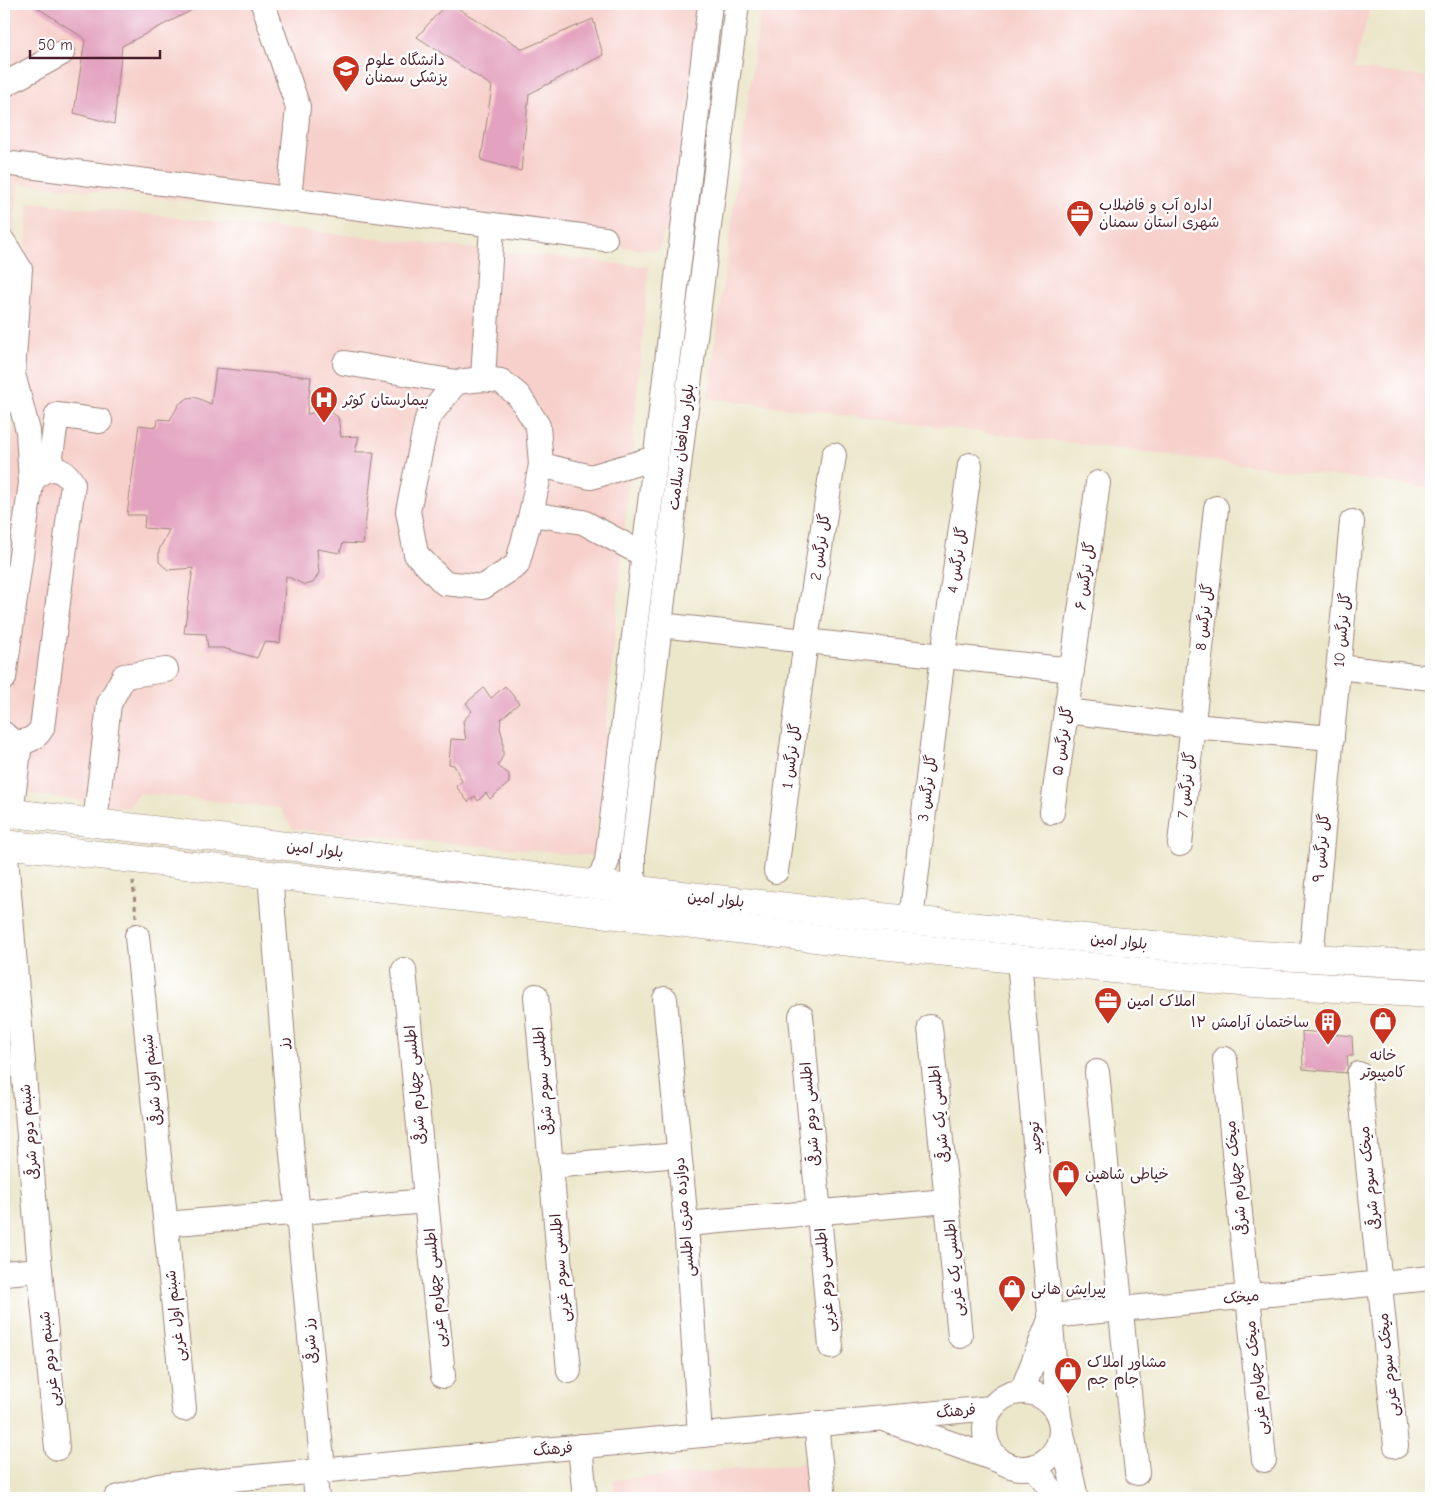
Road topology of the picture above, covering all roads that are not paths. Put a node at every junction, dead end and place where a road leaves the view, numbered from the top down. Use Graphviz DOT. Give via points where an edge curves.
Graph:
graph roads {
  1 [pos="263,4"];
  2 [pos="710,4"];
  3 [pos="737,4"];
  4 [pos="62,54"];
  5 [pos="4,85"];
  6 [pos="4,163"];
  7 [pos="289,199"];
  8 [pos="492,225"];
  9 [pos="605,239"];
  10 [pos="4,243"];
  11 [pos="673,318"];
  12 [pos="697,321"];
  13 [pos="345,364"];
  14 [pos="667,370"];
  15 [pos="690,374"];
  16 [pos="484,379"];
  17 [pos="456,382"];
  18 [pos="100,421"];
  19 [pos="834,455"];
  20 [pos="655,458"];
  21 [pos="541,465"];
  22 [pos="970,465"];
  23 [pos="40,476"];
  24 [pos="1098,483"];
  25 [pos="1216,508"];
  26 [pos="531,514"];
  27 [pos="1352,522"];
  28 [pos="644,555"];
  29 [pos="660,625"];
  30 [pos="806,640"];
  31 [pos="943,655"];
  32 [pos="1338,667"];
  33 [pos="166,670"];
  34 [pos="1072,670"];
  35 [pos="4,678"];
  36 [pos="1431,678"];
  37 [pos="1066,711"];
  38 [pos="1192,726"];
  39 [pos="1332,738"];
  40 [pos="12,739"];
  41 [pos="8,812"];
  42 [pos="1052,812"];
  43 [pos="95,822"];
  44 [pos="4,844"];
  45 [pos="1180,844"];
  46 [pos="608,849"];
  47 [pos="633,851"];
  48 [pos="427,863"];
  49 [pos="776,871"];
  50 [pos="270,874"];
  51 [pos="591,884"];
  52 [pos="638,890"];
  53 [pos="424,892"];
  54 [pos="832,912"];
  55 [pos="911,920"];
  56 [pos="138,936"];
  57 [pos="832,940"];
  58 [pos="1242,954"];
  59 [pos="1311,958"];
  60 [pos="1019,960"];
  61 [pos="1431,966"];
  62 [pos="404,970"];
  63 [pos="1239,982"];
  64 [pos="1431,994"];
  65 [pos="536,996"];
  66 [pos="665,999"];
  67 [pos="801,1016"];
  68 [pos="930,1027"];
  69 [pos="1225,1059"];
  70 [pos="1097,1072"];
  71 [pos="1359,1074"];
  72 [pos="679,1155"];
  73 [pos="551,1166"];
  74 [pos="426,1201"];
  75 [pos="947,1201"];
  76 [pos="297,1212"];
  77 [pos="818,1212"];
  78 [pos="166,1224"];
  79 [pos="686,1224"];
  80 [pos="40,1270"];
  81 [pos="4,1274"];
  82 [pos="1431,1278"];
  83 [pos="1380,1283"];
  84 [pos="1248,1296"];
  85 [pos="1120,1309"];
  86 [pos="1051,1316"];
  87 [pos="960,1336"];
  88 [pos="830,1347"];
  89 [pos="569,1371"];
  90 [pos="443,1376"];
  91 [pos="1022,1391"];
  92 [pos="992,1408"];
  93 [pos="184,1409"];
  94 [pos="880,1418"];
  95 [pos="1060,1423"];
  96 [pos="816,1424"];
  97 [pos="700,1435"];
  98 [pos="580,1446"];
  99 [pos="1396,1446"];
  100 [pos="57,1448"];
  101 [pos="1264,1460"];
  102 [pos="1000,1461"];
  103 [pos="1035,1466"];
  104 [pos="319,1471"];
  105 [pos="1137,1473"];
  106 [pos="116,1498"];
  107 [pos="317,1498"];
  108 [pos="585,1498"];
  109 [pos="824,1498"];
  110 [pos="1056,1498"];
  111 [pos="1076,1498"];
  1 -- 7 [label="street" via="298,107"];
  2 -- 11 [label="street, بلوار مدافعان سلامت"];
  3 -- 12 [label="street, بلوار مدافعان سلامت"];
  4 -- 5 [label="street"];
  6 -- 7 [label="street"];
  7 -- 8 [label="street"];
  8 -- 9 [label="street"];
  8 -- 16 [label="street"];
  10 -- 23 [label="street" via="20,269 13,374"];
  11 -- 12 [label="street" via="680,325 688,326"];
  11 -- 14 [label="street, بلوار مدافعان سلامت"];
  12 -- 15 [label="street, بلوار مدافعان سلامت"];
  13 -- 17 [label="street"];
  14 -- 15 [label="street" via="676,366"];
  14 -- 20 [label="street, بلوار مدافعان سلامت"];
  15 -- 29 [label="street, بلوار مدافعان سلامت"];
  16 -- 17 [label="street"];
  16 -- 21 [label="street" via="501,381 519,396 538,426"];
  17 -- 26 [label="street" via="426,419 408,511 416,554 444,583 483,587 517,565"];
  18 -- 23 [label="street" via="57,415"];
  19 -- 30 [label="street, گل نرگس 2"];
  20 -- 21 [label="street" via="591,477"];
  20 -- 28 [label="street, بلوار مدافعان سلامت"];
  21 -- 26 [label="street"];
  22 -- 31 [label="street, گل نرگس 4"];
  23 -- 35 [label="street"];
  23 -- 40 [label="street" via="57,470 74,484 42,728 34,739"];
  24 -- 34 [label="street, گل نرگس ۶"];
  25 -- 38 [label="street, گل نرگس 8"];
  26 -- 28 [label="street" via="583,522"];
  27 -- 32 [label="street, گل نرگس 10"];
  28 -- 46 [label="street, بلوار مدافعان سلامت"];
  29 -- 30 [label="street"];
  29 -- 47 [label="street, بلوار مدافعان سلامت"];
  30 -- 31 [label="street"];
  30 -- 49 [label="street, گل نرگس 1"];
  31 -- 34 [label="street"];
  31 -- 55 [label="street, گل نرگس 3"];
  32 -- 36 [label="street"];
  32 -- 39 [label="street, گل نرگس 10"];
  33 -- 43 [label="street" via="124,676 109,704"];
  34 -- 37 [label="street, گل نرگس ۵"];
  37 -- 38 [label="street"];
  37 -- 42 [label="street, گل نرگس ۵"];
  38 -- 39 [label="street"];
  38 -- 45 [label="street, گل نرگس 7"];
  39 -- 59 [label="street, گل نرگس ۹"];
  40 -- 41 [label="street"];
  41 -- 43 [label="main road, بلوار امین"];
  43 -- 48 [label="main road, بلوار امین"];
  44 -- 50 [label="main road, بلوار امین"];
  44 -- 80 [label="street, شبنم دوم شرقی"];
  46 -- 47 [label="street" via="622,857"];
  46 -- 51 [label="street, بلوار مدافعان سلامت" via="602,874"];
  47 -- 52 [label="street, بلوار مدافعان سلامت" via="633,874"];
  48 -- 51 [label="main road, بلوار امین"];
  48 -- 53 [label="main road"];
  50 -- 53 [label="main road, بلوار امین"];
  50 -- 76 [label="street, رز"];
  51 -- 52 [label="main road, بلوار امین"];
  52 -- 54 [label="main road, بلوار امین"];
  53 -- 57 [label="main road, بلوار امین"];
  54 -- 55 [label="main road, بلوار امین"];
  54 -- 57 [label="main road"];
  55 -- 58 [label="main road, بلوار امین"];
  56 -- 78 [label="street, شبنم اول شرقی"];
  57 -- 60 [label="main road, بلوار امین"];
  58 -- 59 [label="main road, بلوار امین"];
  58 -- 63 [label="main road"];
  59 -- 61 [label="main road, بلوار امین"];
  60 -- 63 [label="main road, بلوار امین"];
  60 -- 86 [label="street, توحید"];
  62 -- 74 [label="street, اطلسی چهارم شرقی"];
  63 -- 64 [label="main road, بلوار امین"];
  65 -- 73 [label="street, اطلسی سوم شرقی"];
  66 -- 72 [label="street, دوازده متری اطلسی"];
  67 -- 77 [label="street, اطلسی دوم شرقی"];
  68 -- 75 [label="street, اطلسی یک شرقی"];
  69 -- 84 [label="street, میخک چهارم شرقی"];
  70 -- 85 [label="street"];
  71 -- 83 [label="street, میخک سوم شرقی"];
  72 -- 73 [label="street"];
  72 -- 79 [label="street, دوازده متری اطلسی"];
  73 -- 89 [label="street, اطلسی سوم غربی"];
  74 -- 76 [label="street"];
  74 -- 90 [label="street, اطلسی چهارم غربی"];
  75 -- 77 [label="street"];
  75 -- 87 [label="street, اطلسی یک غربی"];
  76 -- 78 [label="street"];
  76 -- 104 [label="street, رز شرقی"];
  77 -- 79 [label="street"];
  77 -- 88 [label="street, اطلسی دوم غربی"];
  78 -- 93 [label="street, شبنم اول غربی"];
  79 -- 97 [label="street, دوازده متری اطلسی"];
  80 -- 81 [label="street"];
  80 -- 100 [label="street, شبنم دوم غربی"];
  82 -- 83 [label="street, میخک"];
  83 -- 84 [label="street, میخک"];
  83 -- 99 [label="street, میخک سوم غربی"];
  84 -- 85 [label="street, میخک"];
  84 -- 101 [label="street, میخک چهارم غربی"];
  85 -- 86 [label="street, میخک"];
  85 -- 105 [label="street"];
  86 -- 91 [label="street, توحید"];
  86 -- 95 [label="street, توحید"];
  91 -- 92 [label="street" via="1010,1393"];
  91 -- 95 [label="street" via="1045,1398 1054,1407"];
  92 -- 94 [label="street, فرهنگ"];
  92 -- 102 [label="street" via="984,1430 986,1442"];
  94 -- 96 [label="street, فرهنگ"];
  94 -- 102 [label="street"];
  95 -- 103 [label="street" via="1060,1441 1054,1452"];
  95 -- 111 [label="street, توحید"];
  96 -- 97 [label="street, فرهنگ"];
  96 -- 109 [label="street"];
  97 -- 98 [label="street, فرهنگ"];
  98 -- 104 [label="street, فرهنگ"];
  98 -- 108 [label="street"];
  102 -- 103 [label="street" via="1011,1467"];
  103 -- 110 [label="street"];
  104 -- 106 [label="street, فرهنگ" via="158,1486"];
  104 -- 107 [label="street, رز شرقی"];
}
